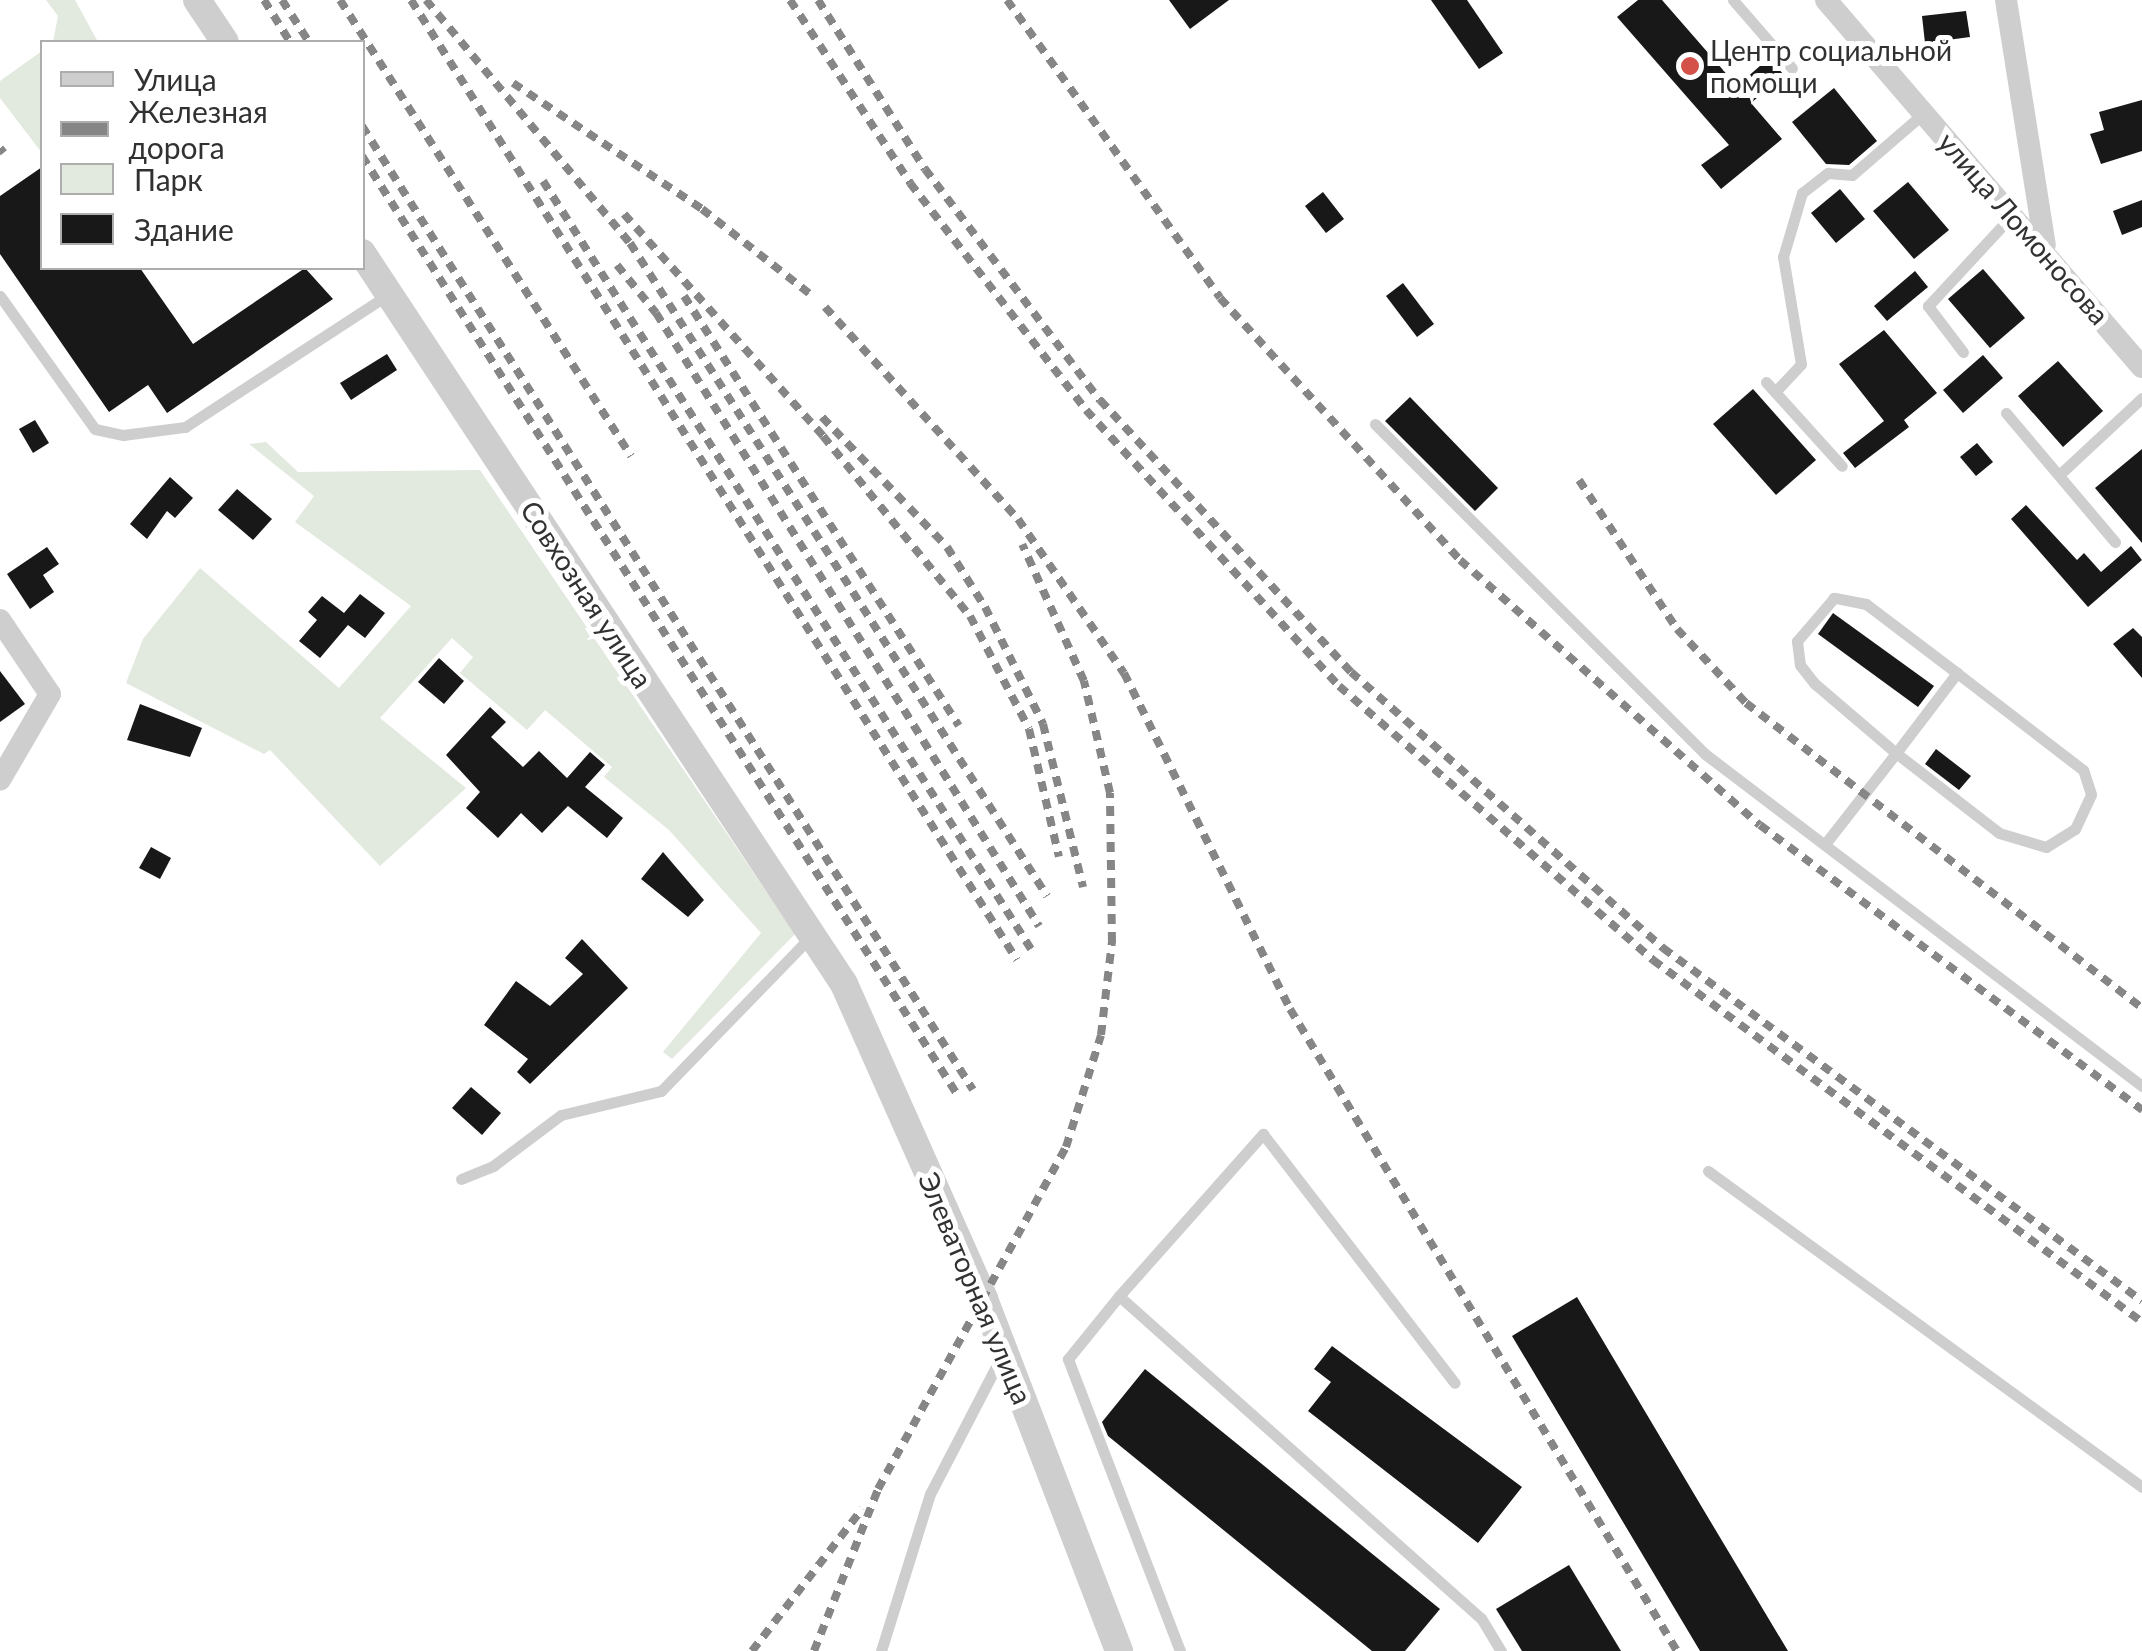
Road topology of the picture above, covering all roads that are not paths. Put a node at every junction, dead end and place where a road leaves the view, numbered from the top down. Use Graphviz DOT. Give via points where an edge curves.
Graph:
graph roads {
  1 [pos="197,0"];
  2 [pos="1826,0"];
  3 [pos="2006,0"];
  4 [pos="1741,3"];
  5 [pos="224,40"];
  6 [pos="1792,68"];
  7 [pos="1925,112"];
  8 [pos="2014,213"];
  9 [pos="2045,246"];
  10 [pos="365,258"];
  11 [pos="389,294"];
  12 [pos="0,296"];
  13 [pos="1963,352"];
  14 [pos="2142,367"];
  15 [pos="1766,382"];
  16 [pos="1776,392"];
  17 [pos="2142,398"];
  18 [pos="2006,412"];
  19 [pos="1375,424"];
  20 [pos="1842,466"];
  21 [pos="2059,476"];
  22 [pos="2115,542"];
  23 [pos="0,620"];
  24 [pos="1957,674"];
  25 [pos="1896,754"];
  26 [pos="0,780"];
  27 [pos="1825,844"];
  28 [pos="812,934"];
  29 [pos="2142,1086"];
  30 [pos="1708,1171"];
  31 [pos="461,1179"];
  32 [pos="1119,1296"];
  33 [pos="1004,1350"];
  34 [pos="1455,1382"];
  35 [pos="2142,1487"];
  36 [pos="881,1651"];
  37 [pos="1119,1651"];
  38 [pos="1180,1651"];
  39 [pos="1500,1651"];
  1 -- 5 [label="street"];
  2 -- 7 [label="street, улица Ломоносова"];
  3 -- 9 [label="street"];
  4 -- 6 [label="lane"];
  7 -- 8 [label="street, улица Ломоносова"];
  7 -- 16 [label="lane" via="1852,175 1828,173 1802,193 1783,257 1800,364"];
  8 -- 9 [label="street, улица Ломоносова"];
  8 -- 13 [label="lane" via="1928,306"];
  9 -- 14 [label="street, улица Ломоносова"];
  10 -- 11 [label="street, Совхозная улица"];
  11 -- 12 [label="lane" via="185,427 122,435 95,428"];
  11 -- 28 [label="street, Совхозная улица"];
  15 -- 16 [label="lane"];
  16 -- 20 [label="lane"];
  17 -- 21 [label="lane"];
  18 -- 21 [label="lane"];
  19 -- 27 [label="lane" via="1705,754"];
  21 -- 22 [label="lane"];
  23 -- 26 [label="street" via="50,694"];
  24 -- 25 [label="lane"];
  24 -- 25 [label="lane" via="1848,598 1822,605 1802,630 1796,652 1805,674"];
  24 -- 25 [label="lane" via="2083,770 2091,794 2075,828 2061,844 2015,842"];
  25 -- 27 [label="lane"];
  27 -- 29 [label="lane"];
  28 -- 31 [label="lane" via="661,1091 561,1115 493,1166"];
  28 -- 33 [label="street, Элеваторная улица" via="844,984"];
  30 -- 35 [label="lane"];
  32 -- 34 [label="lane" via="1263,1134"];
  32 -- 38 [label="lane" via="1068,1359"];
  32 -- 39 [label="lane" via="1481,1618"];
  33 -- 36 [label="lane" via="930,1494"];
  33 -- 37 [label="street, Элеваторная улица"];
}
